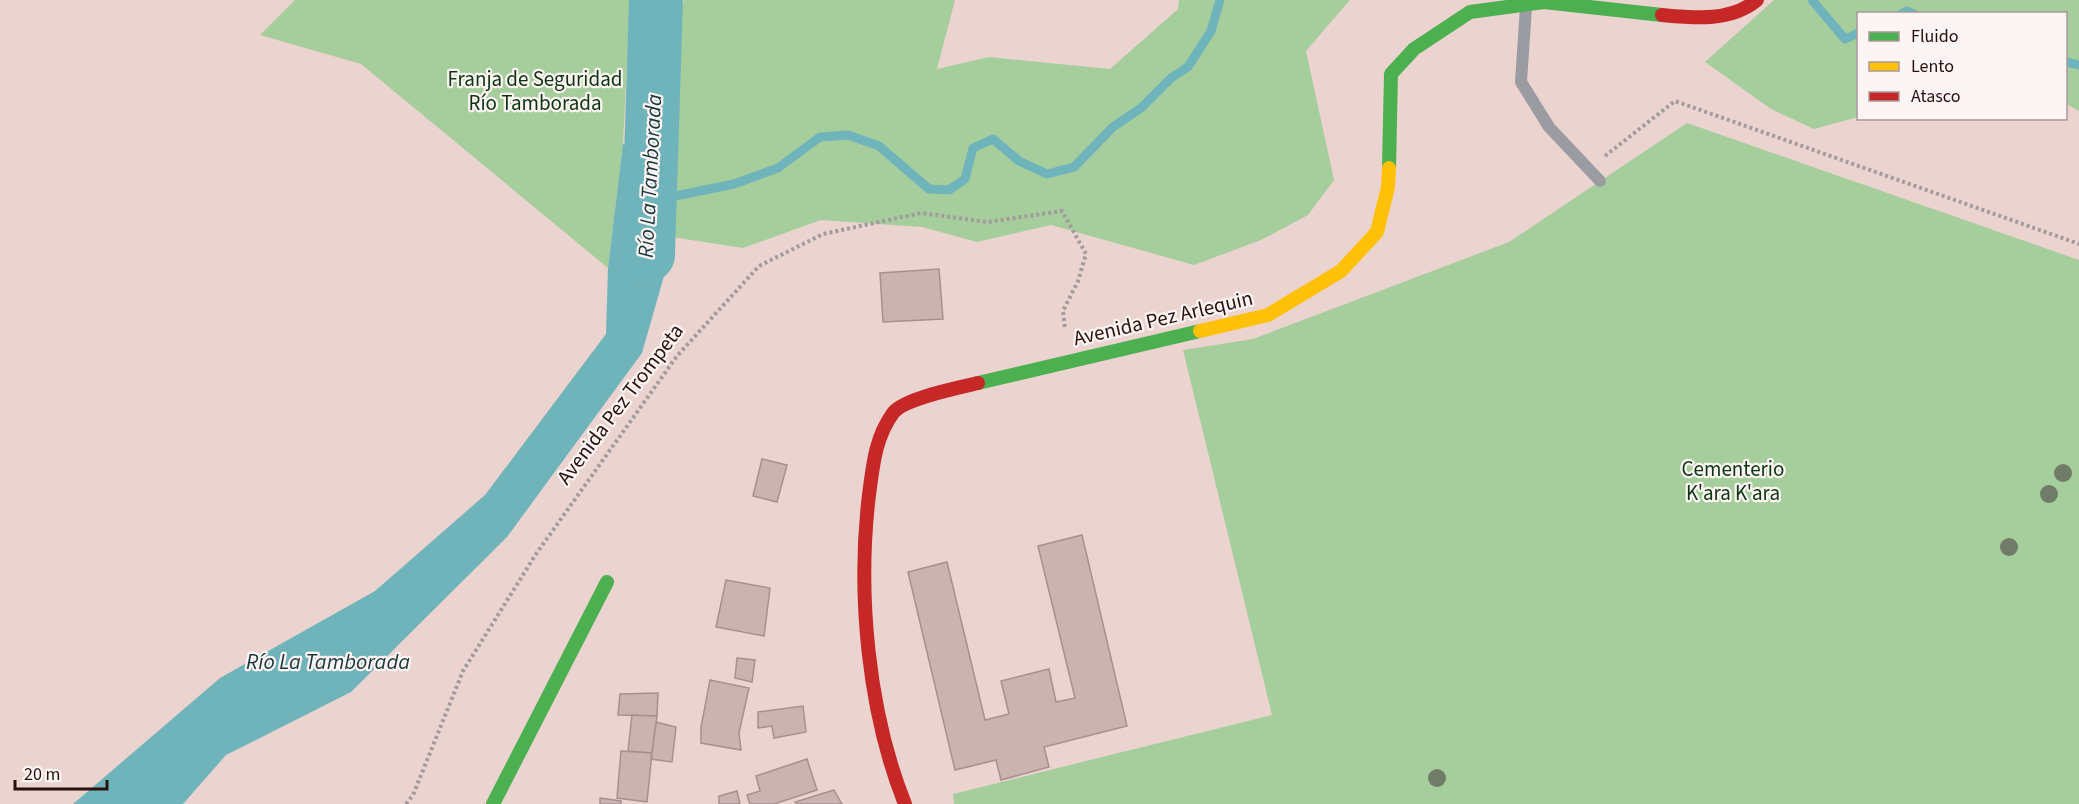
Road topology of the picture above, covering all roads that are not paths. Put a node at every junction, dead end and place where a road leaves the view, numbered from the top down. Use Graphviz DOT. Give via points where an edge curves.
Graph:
graph roads {
  1 [pos="1757,0"];
  2 [pos="1544,1"];
  3 [pos="1526,4"];
  4 [pos="1600,181"];
  5 [pos="607,582"];
  6 [pos="493,804"];
  7 [pos="905,804"];
  1 -- 2 [label="street, Avenida Pez Arlequin" via="1745,10 1690,18"];
  2 -- 3 [label="street, Avenida Pez Arlequin"];
  3 -- 4 [label="lane" via="1521,82 1549,127"];
  3 -- 7 [label="street, Avenida Pez Arlequin" via="1470,12 1414,49 1391,74 1388,187 1377,232 1341,271 1268,315 928,395 894,411 875,446 863,546 871,669 892,772"];
  5 -- 6 [label="street"];
}
